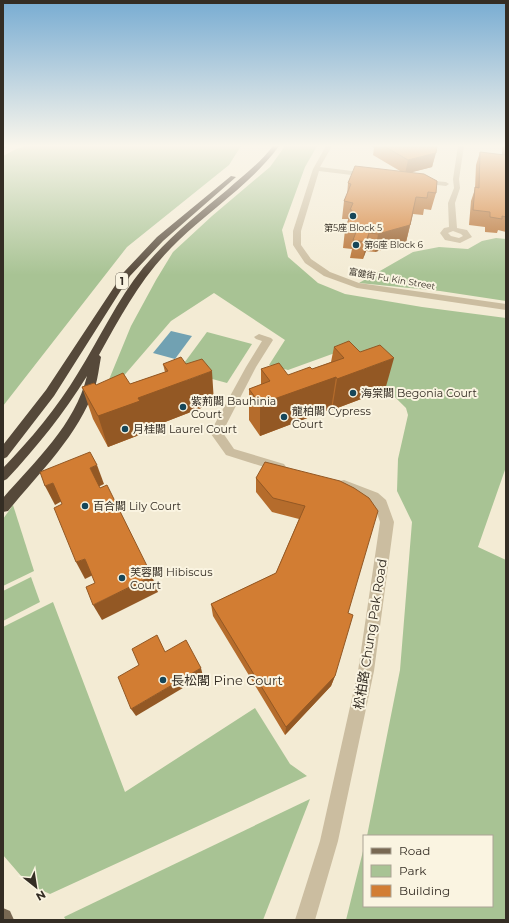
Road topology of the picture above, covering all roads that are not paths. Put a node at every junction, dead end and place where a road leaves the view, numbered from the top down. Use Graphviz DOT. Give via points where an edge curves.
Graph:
graph roads {
  1 [pos="219,189"];
  2 [pos="232,189"];
  3 [pos="310,189"];
  4 [pos="446,189"];
  5 [pos="457,189"];
  6 [pos="452,199"];
  7 [pos="453,229"];
  8 [pos="506,308"];
  9 [pos="259,337"];
  10 [pos="97,349"];
  11 [pos="3,454"];
  12 [pos="294,471"];
  13 [pos="3,476"];
  14 [pos="331,481"];
  15 [pos="3,507"];
  16 [pos="305,920"];
  1 -- 11 [label="highway, 1" via="160,239 127,274 50,394"];
  2 -- 10 [label="highway, 1" via="156,259 135,285"];
  3 -- 8 [label="street, 富健街 Fu Kin Street" via="296,238 300,250 308,261 320,270 357,285"];
  4 -- 6 [label="street"];
  5 -- 6 [label="street"];
  6 -- 7 [label="street"];
  9 -- 12 [label="street" via="268,340 251,367 217,434 230,452"];
  10 -- 13 [label="highway, 1" via="56,413"];
  10 -- 15 [label="highway" via="89,388 73,420"];
  14 -- 16 [label="street, 松柏路 Chung Pak Road" via="374,497 381,504 387,522 366,671 329,841"];
}
